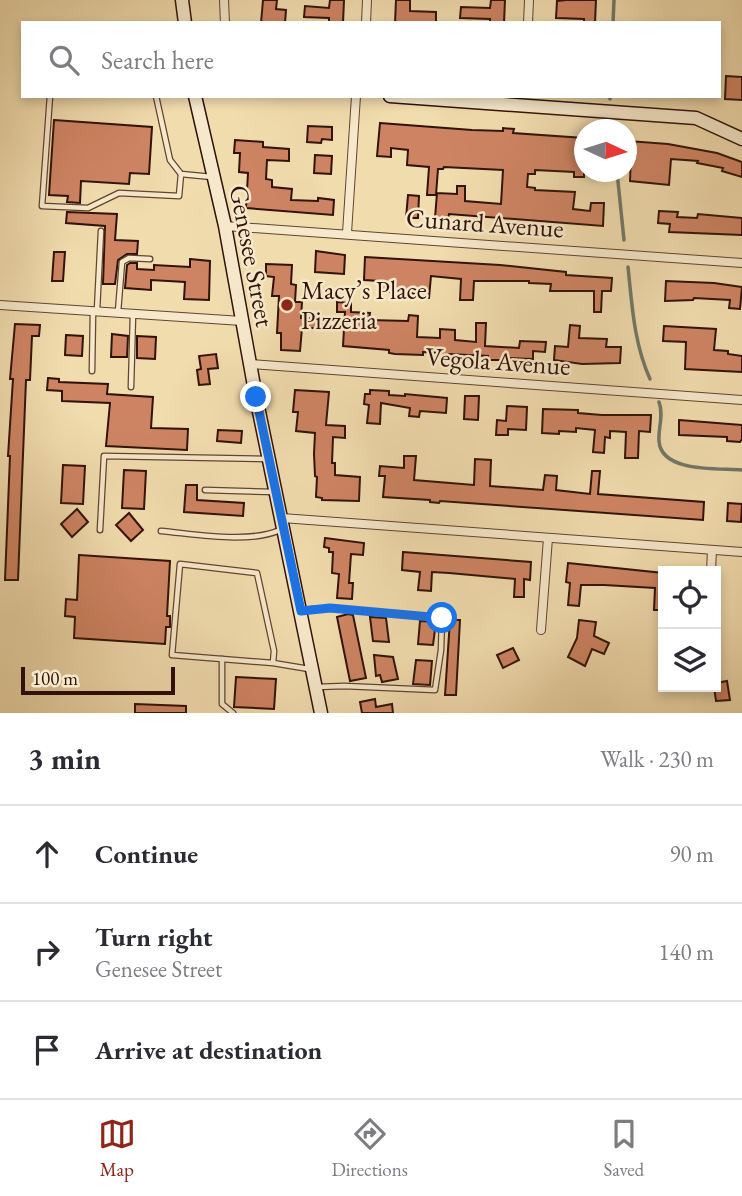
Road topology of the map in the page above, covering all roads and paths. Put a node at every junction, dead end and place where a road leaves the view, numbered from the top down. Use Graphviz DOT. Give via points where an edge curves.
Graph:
graph roads {
  1 [pos="182,0"];
  2 [pos="224,0"];
  3 [pos="366,0"];
  4 [pos="529,0"];
  5 [pos="185,21"];
  6 [pos="225,21"];
  7 [pos="366,21"];
  8 [pos="528,21"];
  9 [pos="50,98"];
  10 [pos="156,98"];
  11 [pos="195,98"];
  12 [pos="356,98"];
  13 [pos="444,98"];
  14 [pos="524,101"];
  15 [pos="742,139"];
  16 [pos="181,174"];
  17 [pos="213,177"];
  18 [pos="225,226"];
  19 [pos="101,231"];
  20 [pos="347,233"];
  21 [pos="150,259"];
  22 [pos="742,263"];
  23 [pos="0,305"];
  24 [pos="95,311"];
  25 [pos="118,313"];
  26 [pos="133,314"];
  27 [pos="242,321"];
  28 [pos="250,364"];
  29 [pos="92,370"];
  30 [pos="131,387"];
  31 [pos="742,400"];
  32 [pos="269,458"];
  33 [pos="205,490"];
  34 [pos="276,492"];
  35 [pos="283,523"];
  36 [pos="100,530"];
  37 [pos="160,531"];
  38 [pos="548,538"];
  39 [pos="712,550"];
  40 [pos="742,552"];
  41 [pos="711,566"];
  42 [pos="301,611"];
  43 [pos="541,630"];
  44 [pos="222,659"];
  45 [pos="273,663"];
  46 [pos="313,670"];
  47 [pos="316,687"];
  48 [pos="233,713"];
  49 [pos="321,713"];
  1 -- 5 [label="main road"];
  2 -- 6 [label="street"];
  3 -- 7 [label="street"];
  4 -- 8 [label="street"];
  9 -- 16 [label="lane" via="42,206 88,208 118,193 179,196"];
  10 -- 16 [label="lane" via="170,160"];
  11 -- 17 [label="main road, Genesee Street"];
  12 -- 20 [label="street"];
  13 -- 14 [label="main road"];
  14 -- 15 [label="main road" via="696,118"];
  16 -- 17 [label="lane"];
  17 -- 18 [label="main road, Genesee Street"];
  18 -- 20 [label="street, Cunard Avenue"];
  18 -- 27 [label="main road, Genesee Street"];
  19 -- 24 [label="lane"];
  20 -- 22 [label="street, Cunard Avenue"];
  21 -- 25 [label="lane" via="122,262"];
  23 -- 24 [label="street"];
  24 -- 25 [label="street"];
  24 -- 29 [label="lane"];
  25 -- 26 [label="street"];
  26 -- 27 [label="street"];
  26 -- 30 [label="lane"];
  27 -- 28 [label="main road, Genesee Street"];
  28 -- 31 [label="street, Vegola Avenue"];
  28 -- 32 [label="main road, Genesee Street"];
  32 -- 34 [label="main road, Genesee Street"];
  32 -- 36 [label="lane" via="104,456"];
  33 -- 34 [label="lane"];
  34 -- 35 [label="main road, Genesee Street"];
  35 -- 37 [label="lane" via="270,534 240,537"];
  35 -- 38 [label="street"];
  35 -- 42 [label="main road, Genesee Street"];
  38 -- 39 [label="street"];
  38 -- 43 [label="street"];
  39 -- 40 [label="street"];
  39 -- 41 [label="street"];
  42 -- 46 [label="main road, Genesee Street"];
  42 -- 47 [label="lane" via="330,608 442,618 435,690"];
  44 -- 45 [label="lane"];
  44 -- 45 [label="lane" via="172,655 180,564 257,573"];
  44 -- 48 [label="lane" via="222,704"];
  45 -- 46 [label="lane"];
  46 -- 47 [label="main road, Genesee Street"];
  47 -- 49 [label="main road, Genesee Street"];
}
